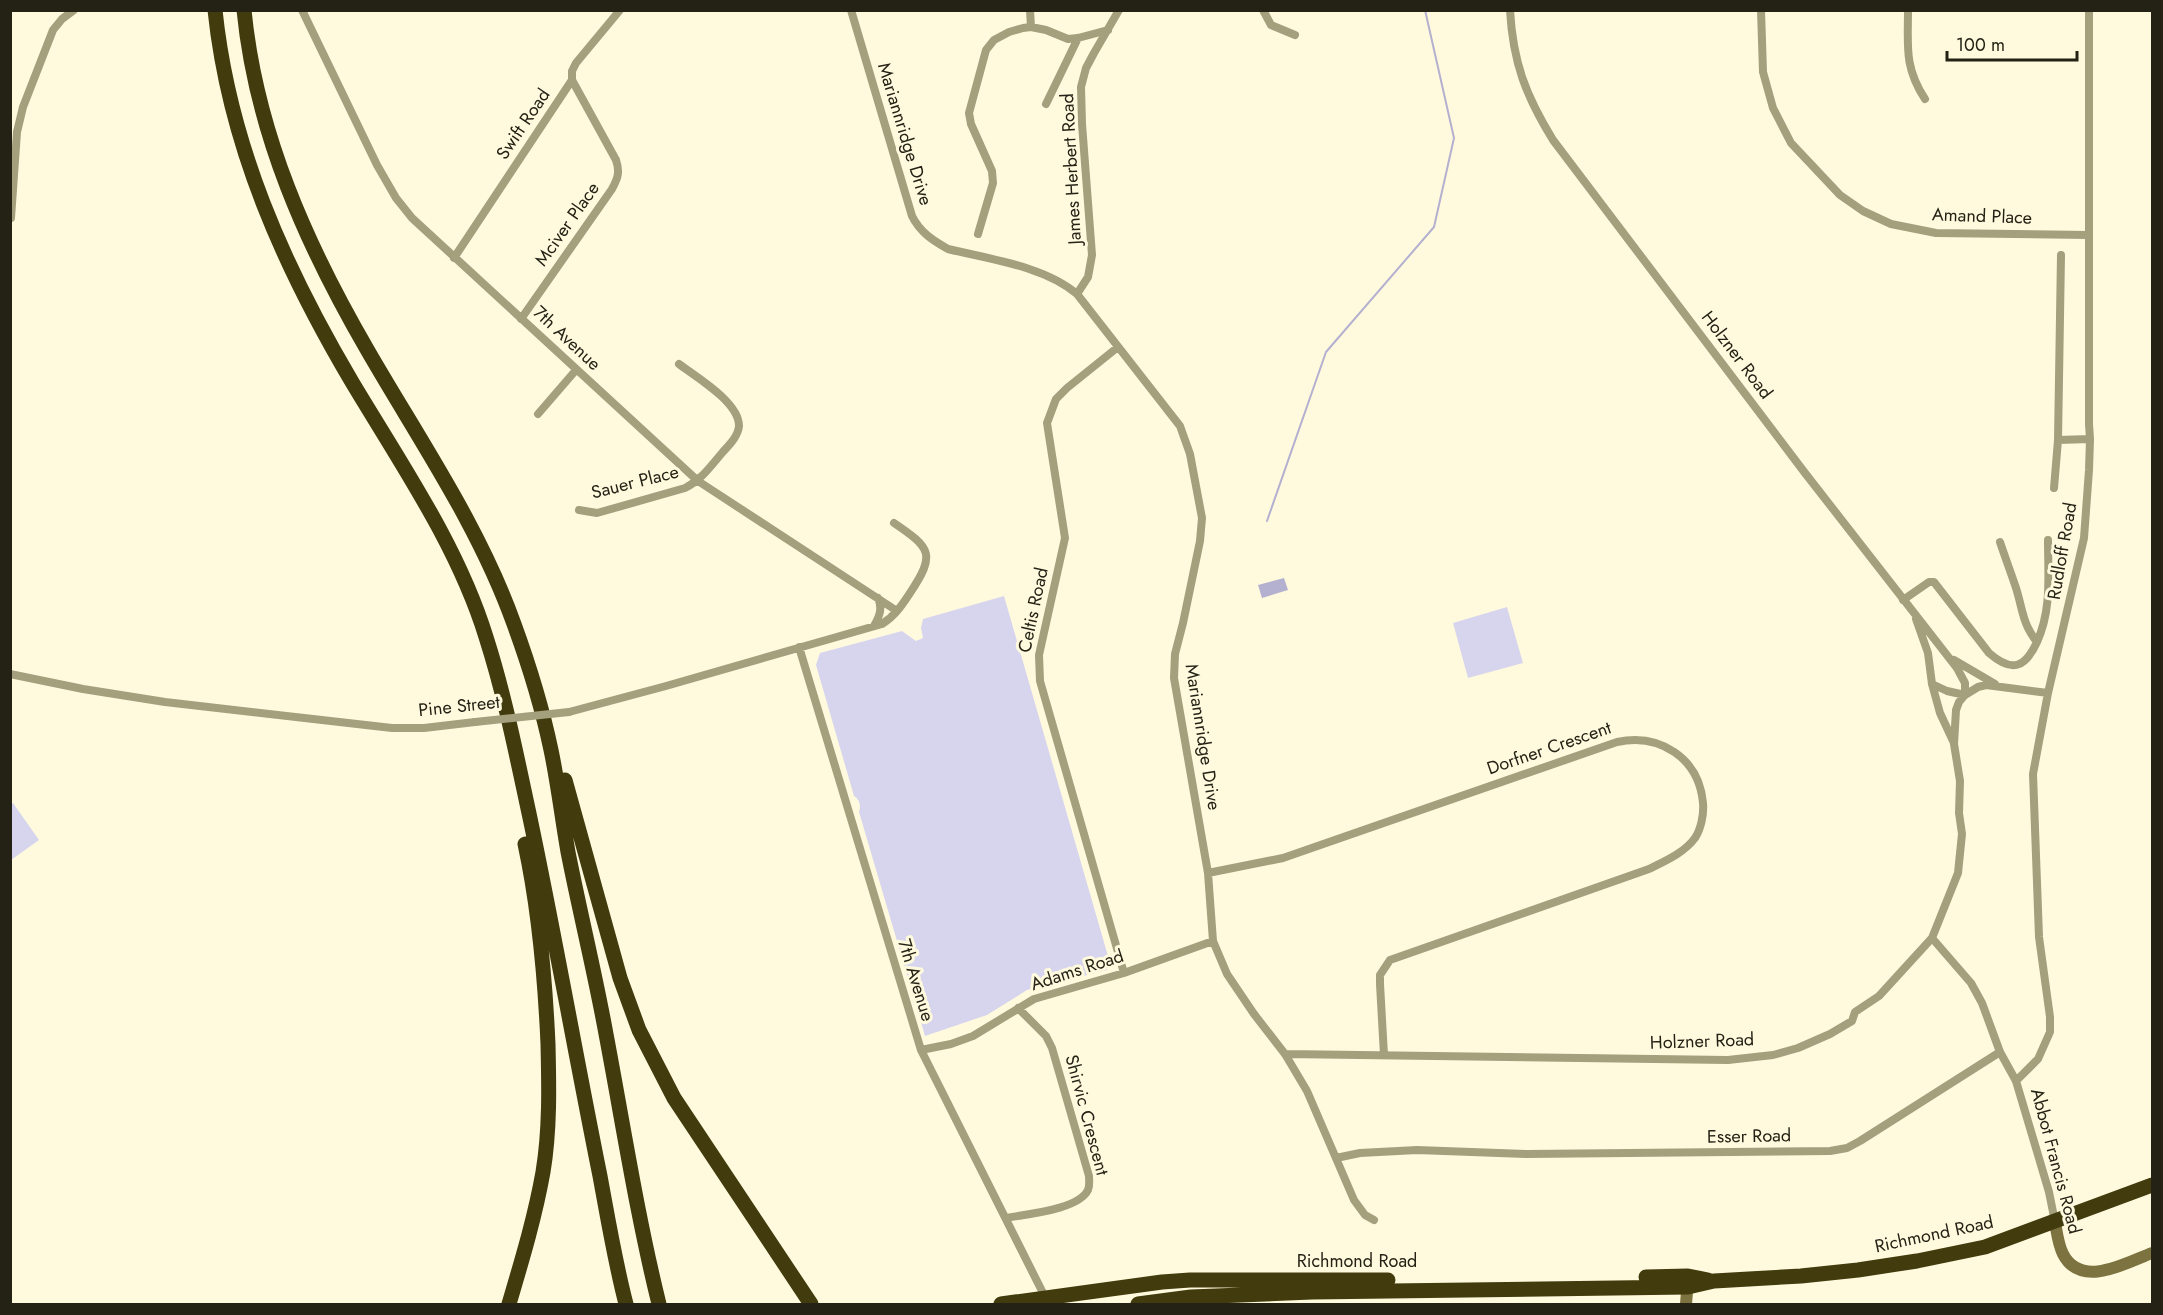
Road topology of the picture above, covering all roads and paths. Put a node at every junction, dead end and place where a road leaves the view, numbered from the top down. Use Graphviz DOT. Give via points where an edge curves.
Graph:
graph roads {
  1 [pos="74,10"];
  2 [pos="215,10"];
  3 [pos="244,10"];
  4 [pos="302,10"];
  5 [pos="620,10"];
  6 [pos="851,10"];
  7 [pos="1030,10"];
  8 [pos="1119,10"];
  9 [pos="1263,10"];
  10 [pos="1510,10"];
  11 [pos="1761,10"];
  12 [pos="1908,10"];
  13 [pos="2089,10"];
  14 [pos="1031,27"];
  15 [pos="1108,30"];
  16 [pos="1295,34"];
  17 [pos="1078,38"];
  18 [pos="572,80"];
  19 [pos="1925,99"];
  20 [pos="1046,105"];
  21 [pos="11,218"];
  22 [pos="978,234"];
  23 [pos="2089,236"];
  24 [pos="2061,255"];
  25 [pos="454,258"];
  26 [pos="1077,294"];
  27 [pos="521,319"];
  28 [pos="1118,347"];
  29 [pos="679,364"];
  30 [pos="576,370"];
  31 [pos="538,414"];
  32 [pos="2090,439"];
  33 [pos="2058,440"];
  34 [pos="698,481"];
  35 [pos="2054,488"];
  36 [pos="579,510"];
  37 [pos="894,523"];
  38 [pos="2048,540"];
  39 [pos="2000,542"];
  40 [pos="878,598"];
  41 [pos="1903,600"];
  42 [pos="897,611"];
  43 [pos="1914,613"];
  44 [pos="873,626"];
  45 [pos="2037,642"];
  46 [pos="800,647"];
  47 [pos="1945,652"];
  48 [pos="10,674"];
  49 [pos="1932,684"];
  50 [pos="1997,686"];
  51 [pos="2048,693"];
  52 [pos="1965,695"];
  53 [pos="1954,744"];
  54 [pos="551,750"];
  55 [pos="517,756"];
  56 [pos="1208,873"];
  57 [pos="1932,938"];
  58 [pos="1213,941"];
  59 [pos="1124,973"];
  60 [pos="1018,1008"];
  61 [pos="921,1050"];
  62 [pos="2000,1052"];
  63 [pos="1285,1054"];
  64 [pos="1384,1055"];
  65 [pos="2016,1081"];
  66 [pos="1336,1158"];
  67 [pos="2152,1185"];
  68 [pos="1006,1218"];
  69 [pos="1374,1220"];
  70 [pos="2055,1222"];
  71 [pos="2152,1253"];
  72 [pos="1688,1281"];
  73 [pos="1047,1302"];
  74 [pos="509,1305"];
  75 [pos="626,1305"];
  76 [pos="659,1305"];
  77 [pos="812,1305"];
  78 [pos="1001,1305"];
  79 [pos="1138,1305"];
  80 [pos="1686,1305"];
  1 -- 21 [label="street" via="53,30 22,107"];
  2 -- 55 [label="highway" via="240,138 269,223 317,321 454,559 486,636"];
  3 -- 54 [label="highway" via="256,85 292,202 338,298 452,489 485,555 533,680"];
  4 -- 25 [label="street, 7th Avenue" via="396,198"];
  5 -- 18 [label="street, Swift Road" via="576,63"];
  6 -- 26 [label="street, Mariannridge Drive" via="917,226 948,249 1035,271 1058,280"];
  7 -- 14 [label="street"];
  8 -- 15 [label="street, James Herbert Road"];
  9 -- 16 [label="street" via="1270,25"];
  10 -- 41 [label="street, Holzner Road" via="1514,47 1526,92 1553,140"];
  11 -- 23 [label="street, Amand Place" via="1763,72 1773,108 1791,143 1840,195 1863,211 1891,224 1936,233"];
  12 -- 19 [label="street" via="1910,69"];
  13 -- 23 [label="street, Rudloff Road"];
  14 -- 17 [label="street" via="1068,39"];
  14 -- 22 [label="street" via="993,40 986,50 971,102 971,124 992,171 993,183"];
  15 -- 17 [label="street"];
  15 -- 26 [label="street, James Herbert Road" via="1086,69 1081,87 1092,255 1088,277"];
  17 -- 20 [label="street"];
  18 -- 25 [label="street, Swift Road"];
  18 -- 27 [label="street, Mciver Place" via="619,170 612,189"];
  23 -- 32 [label="street, Rudloff Road"];
  24 -- 33 [label="street"];
  25 -- 27 [label="street, 7th Avenue"];
  26 -- 28 [label="street, Mariannridge Drive"];
  27 -- 30 [label="street, 7th Avenue"];
  28 -- 56 [label="street, Mariannridge Drive" via="1185,435 1200,502 1200,541 1175,654 1174,678"];
  28 -- 59 [label="street, Celtis Road" via="1056,399 1047,423 1065,538 1038,667"];
  29 -- 34 [label="street" via="718,393 733,409 738,426 736,436"];
  30 -- 31 [label="street"];
  30 -- 34 [label="street, 7th Avenue"];
  32 -- 33 [label="street"];
  32 -- 51 [label="street, Rudloff Road" via="2084,538"];
  33 -- 35 [label="street"];
  34 -- 36 [label="street, Sauer Place" via="597,513"];
  34 -- 40 [label="street, 7th Avenue"];
  37 -- 42 [label="street" via="915,537 927,560 921,577"];
  38 -- 45 [label="street" via="2048,611"];
  39 -- 45 [label="street" via="2028,631"];
  40 -- 42 [label="street, 7th Avenue"];
  40 -- 44 [label="street" via="880,613"];
  41 -- 43 [label="street, Holzner Road"];
  41 -- 45 [label="street" via="1934,582 1989,653 2007,665 2024,663"];
  42 -- 44 [label="street, Pine Street" via="890,619"];
  43 -- 47 [label="street"];
  43 -- 49 [label="street, Holzner Road" via="1928,653"];
  44 -- 46 [label="street, Pine Street"];
  46 -- 48 [label="street, Pine Street, bridge" via="568,712 424,728 392,728 165,702"];
  46 -- 61 [label="street, 7th Avenue"];
  47 -- 50 [label="street"];
  47 -- 52 [label="street" via="1964,681"];
  49 -- 52 [label="street"];
  49 -- 53 [label="street, Holzner Road"];
  50 -- 51 [label="street"];
  50 -- 52 [label="street" via="1978,687"];
  51 -- 65 [label="street, Rudloff Road" via="2033,774 2032,806 2039,937 2050,1032 2038,1059"];
  52 -- 53 [label="street, Holzner Road" via="1956,710"];
  53 -- 57 [label="street, Holzner Road" via="1962,834 1958,873"];
  54 -- 76 [label="highway"];
  54 -- 77 [label="highway" via="565,781 620,978 639,1030 675,1098"];
  55 -- 74 [label="highway" via="513,771 528,854 546,1002 548,1125 532,1228"];
  55 -- 75 [label="highway"];
  56 -- 58 [label="street, Mariannridge Drive"];
  56 -- 64 [label="street, Dorfner Crescent" via="1283,858 1617,742 1656,744 1689,766 1701,790 1702,821 1695,837 1682,851 1649,869 1390,960 1380,975"];
  57 -- 62 [label="street" via="1971,983"];
  57 -- 64 [label="street, Holzner Road" via="1879,996 1855,1012 1852,1021 1817,1040 1773,1055 1665,1060"];
  58 -- 59 [label="street, Adams Road"];
  58 -- 63 [label="street, Mariannridge Drive" via="1227,974"];
  59 -- 60 [label="street, Adams Road" via="1034,999"];
  60 -- 61 [label="street, Adams Road" via="973,1036"];
  60 -- 68 [label="street, Shirvic Crescent" via="1046,1036 1052,1048 1089,1185 1087,1192 1071,1204"];
  61 -- 68 [label="street, 7th Avenue"];
  62 -- 65 [label="street, Abbot Francis Road"];
  62 -- 66 [label="street, Esser Road" via="1860,1141 1830,1151 1527,1154 1417,1150"];
  63 -- 64 [label="street, Holzner Road"];
  63 -- 66 [label="street, Mariannridge Drive" via="1307,1091"];
  65 -- 70 [label="street, Abbot Francis Road"];
  66 -- 69 [label="street, Mariannridge Drive" via="1359,1208"];
  67 -- 70 [label="highway, Richmond Road"];
  68 -- 73 [label="street, 7th Avenue"];
  70 -- 71 [label="street, Abbot Francis Road" via="2064,1255 2078,1270 2101,1271"];
  70 -- 72 [label="highway, Richmond Road" via="1985,1247 1917,1261 1801,1276"];
  72 -- 73 [label="highway, Richmond Road" via="1190,1280"];
  72 -- 79 [label="highway, Richmond Road" via="1312,1292 1191,1298"];
  72 -- 80 [label="street"];
  73 -- 78 [label="highway, Richmond Road"];
}
